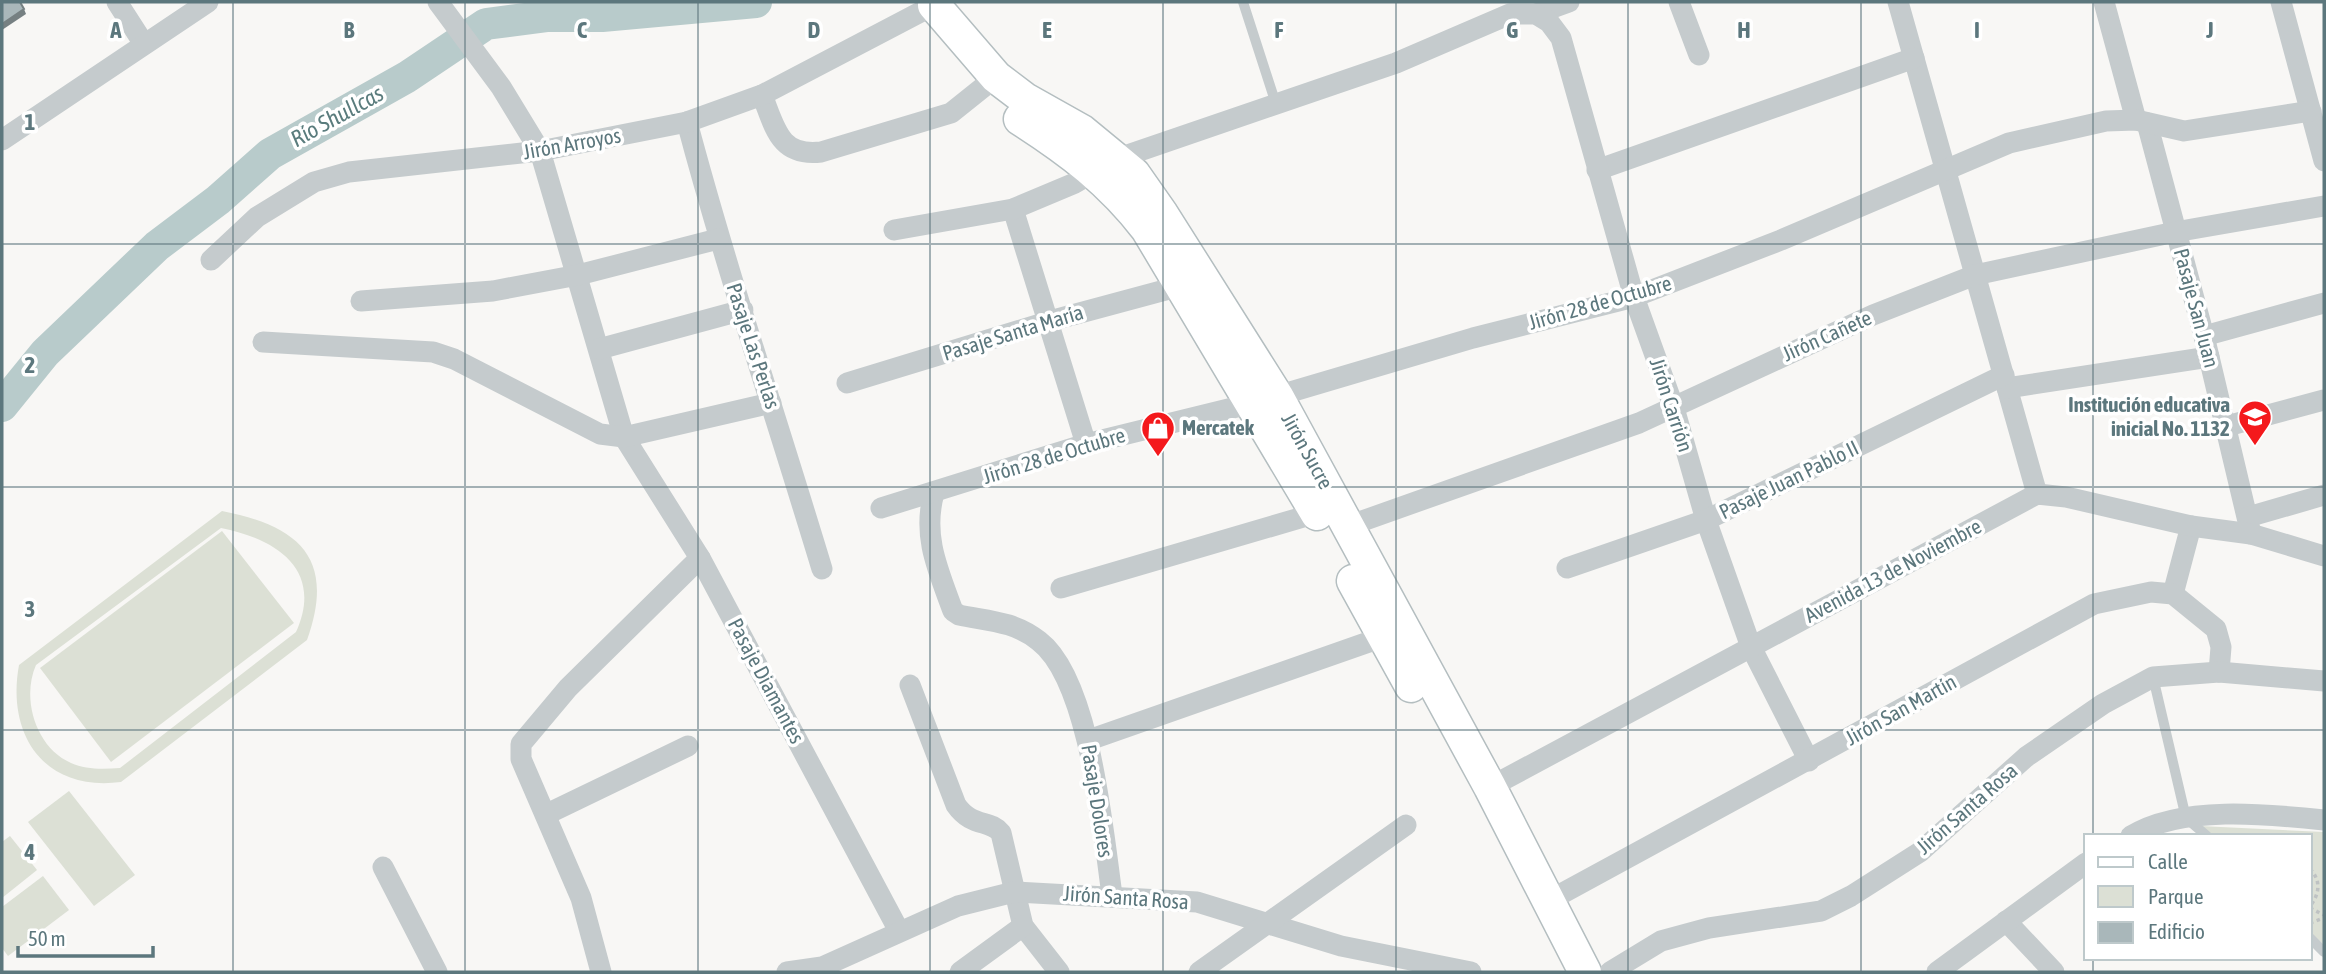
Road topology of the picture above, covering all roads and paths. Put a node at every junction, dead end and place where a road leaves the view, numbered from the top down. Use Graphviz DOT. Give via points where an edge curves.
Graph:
graph roads {
  1 [pos="117,2"];
  2 [pos="208,2"];
  3 [pos="438,2"];
  4 [pos="1243,2"];
  5 [pos="1569,2"];
  6 [pos="1679,2"];
  7 [pos="1898,2"];
  8 [pos="2104,2"];
  9 [pos="2281,2"];
  10 [pos="933,3"];
  11 [pos="1507,8"];
  12 [pos="1536,14"];
  13 [pos="144,44"];
  14 [pos="1699,55"];
  15 [pos="1914,58"];
  16 [pos="989,82"];
  17 [pos="2324,85"];
  18 [pos="762,95"];
  19 [pos="1276,104"];
  20 [pos="2310,106"];
  21 [pos="687,122"];
  22 [pos="2142,122"];
  23 [pos="2,140"];
  24 [pos="540,151"];
  25 [pos="2324,161"];
  26 [pos="1106,165"];
  27 [pos="1947,168"];
  28 [pos="1597,170"];
  29 [pos="2324,206"];
  30 [pos="1013,209"];
  31 [pos="894,230"];
  32 [pos="2175,232"];
  33 [pos="718,239"];
  34 [pos="211,260"];
  35 [pos="578,275"];
  36 [pos="1975,275"];
  37 [pos="1180,286"];
  38 [pos="1634,297"];
  39 [pos="361,301"];
  40 [pos="2324,303"];
  41 [pos="743,310"];
  42 [pos="1050,321"];
  43 [pos="263,342"];
  44 [pos="2207,347"];
  45 [pos="599,349"];
  46 [pos="2006,382"];
  47 [pos="847,383"];
  48 [pos="1265,400"];
  49 [pos="2324,400"];
  50 [pos="771,403"];
  51 [pos="1674,408"];
  52 [pos="2227,426"];
  53 [pos="624,437"];
  54 [pos="1086,443"];
  55 [pos="934,494"];
  56 [pos="2037,494"];
  57 [pos="2324,495"];
  58 [pos="881,508"];
  59 [pos="1317,513"];
  60 [pos="1706,520"];
  61 [pos="1348,526"];
  62 [pos="2191,526"];
  63 [pos="2249,526"];
  64 [pos="2324,556"];
  65 [pos="700,558"];
  66 [pos="1567,568"];
  67 [pos="822,569"];
  68 [pos="1061,588"];
  69 [pos="2173,594"];
  70 [pos="1383,637"];
  71 [pos="1751,647"];
  72 [pos="2219,672"];
  73 [pos="2153,677"];
  74 [pos="2324,681"];
  75 [pos="910,685"];
  76 [pos="1089,740"];
  77 [pos="688,746"];
  78 [pos="1809,761"];
  79 [pos="1490,787"];
  80 [pos="547,814"];
  81 [pos="2186,817"];
  82 [pos="2324,820"];
  83 [pos="1406,825"];
  84 [pos="2134,834"];
  85 [pos="2205,834"];
  86 [pos="2084,864"];
  87 [pos="383,867"];
  88 [pos="2312,872"];
  89 [pos="1014,892"];
  90 [pos="1112,895"];
  91 [pos="1550,900"];
  92 [pos="2312,903"];
  93 [pos="2006,921"];
  94 [pos="1265,923"];
  95 [pos="1023,926"];
  96 [pos="899,931"];
  97 [pos="1942,971"];
  98 [pos="437,972"];
  99 [pos="601,972"];
  100 [pos="787,972"];
  101 [pos="960,972"];
  102 [pos="1059,972"];
  103 [pos="1199,972"];
  104 [pos="1471,972"];
  105 [pos="1574,972"];
  106 [pos="1586,972"];
  107 [pos="1610,972"];
  108 [pos="2054,972"];
  1 -- 13 [label="street"];
  2 -- 13 [label="street"];
  3 -- 24 [label="street, Pasaje Diamantes" via="501,87"];
  4 -- 19 [label="lane"];
  5 -- 12 [label="street"];
  6 -- 14 [label="street"];
  7 -- 15 [label="street"];
  8 -- 22 [label="street, Pasaje San Juan"];
  9 -- 20 [label="street"];
  10 -- 16 [label="street, Jirón Sucre"];
  10 -- 18 [label="street, Jirón Arroyos"];
  11 -- 12 [label="street"];
  11 -- 19 [label="street" via="1396,63"];
  12 -- 28 [label="street, Jirón Carrión" via="1561,38"];
  13 -- 23 [label="street"];
  15 -- 27 [label="street"];
  15 -- 28 [label="street"];
  16 -- 18 [label="street" via="951,113 805,154 785,144"];
  16 -- 26 [label="street, Jirón Sucre" via="1014,116"];
  17 -- 20 [label="street"];
  18 -- 21 [label="street, Jirón Arroyos"];
  19 -- 26 [label="street"];
  20 -- 22 [label="street, Jirón 28 de Octubre" via="2184,131"];
  20 -- 25 [label="street"];
  21 -- 24 [label="street, Jirón Arroyos"];
  21 -- 33 [label="street, Pasaje Las Perlas"];
  22 -- 27 [label="street, Jirón 28 de Octubre" via="2106,121 2009,143"];
  22 -- 32 [label="street, Pasaje San Juan"];
  24 -- 34 [label="street, Jirón Arroyos" via="314,182 257,217"];
  24 -- 35 [label="street, Pasaje Diamantes"];
  26 -- 30 [label="street"];
  26 -- 37 [label="street, Jirón Sucre"];
  26 -- 48 [label="street, Jirón Sucre" via="1134,174 1163,214"];
  27 -- 36 [label="street"];
  27 -- 38 [label="street, Jirón 28 de Octubre"];
  28 -- 38 [label="street, Jirón Carrión"];
  29 -- 32 [label="street, Jirón Cañete"];
  30 -- 31 [label="street"];
  30 -- 42 [label="street"];
  32 -- 36 [label="street, Jirón Cañete"];
  32 -- 44 [label="street, Pasaje San Juan"];
  33 -- 35 [label="street"];
  33 -- 41 [label="street, Pasaje Las Perlas"];
  35 -- 39 [label="street" via="493,291"];
  35 -- 45 [label="street, Pasaje Diamantes"];
  36 -- 46 [label="street"];
  36 -- 51 [label="street, Jirón Cañete" via="1825,336"];
  37 -- 42 [label="street, Pasaje Santa María"];
  37 -- 48 [label="street, Jirón Sucre"];
  38 -- 48 [label="street, Jirón 28 de Octubre" via="1473,338"];
  38 -- 51 [label="street, Jirón Carrión"];
  40 -- 44 [label="street, Pasaje Juan Pablo II"];
  41 -- 45 [label="street"];
  41 -- 50 [label="street, Pasaje Las Perlas"];
  42 -- 47 [label="street, Pasaje Santa María"];
  42 -- 54 [label="street"];
  43 -- 53 [label="street" via="433,352 591,431"];
  44 -- 46 [label="street, Pasaje Juan Pablo II"];
  44 -- 52 [label="street, Pasaje San Juan"];
  45 -- 53 [label="street, Pasaje Diamantes"];
  46 -- 56 [label="street"];
  46 -- 60 [label="street, Pasaje Juan Pablo II"];
  48 -- 54 [label="street, Jirón 28 de Octubre"];
  48 -- 59 [label="street, Jirón Sucre"];
  48 -- 61 [label="street, Jirón Sucre"];
  49 -- 52 [label="street"];
  50 -- 53 [label="street"];
  50 -- 67 [label="street, Pasaje Las Perlas"];
  51 -- 60 [label="street, Jirón Carrión"];
  51 -- 61 [label="street, Jirón Cañete"];
  52 -- 63 [label="street, Pasaje San Juan"];
  53 -- 65 [label="street, Pasaje Diamantes"];
  54 -- 55 [label="street, Jirón 28 de Octubre"];
  55 -- 58 [label="street, Jirón 28 de Octubre"];
  55 -- 76 [label="street, Pasaje Dolores" via="929,537 953,611 1005,622 1040,641 1062,670"];
  56 -- 62 [label="street"];
  56 -- 71 [label="street, Avenida 13 de Noviembre"];
  57 -- 63 [label="street"];
  59 -- 68 [label="street"];
  59 -- 70 [label="street, Jirón Sucre"];
  60 -- 66 [label="street, Pasaje Juan Pablo II"];
  60 -- 71 [label="street, Jirón Carrión"];
  61 -- 79 [label="street, Jirón Sucre"];
  62 -- 63 [label="street"];
  62 -- 69 [label="street"];
  63 -- 64 [label="street"];
  65 -- 80 [label="street" via="621,633 525,737 521,759"];
  65 -- 96 [label="street, Pasaje Diamantes"];
  69 -- 72 [label="street" via="2216,629 2221,647"];
  69 -- 78 [label="street, Jirón San Martín" via="2151,592 2094,604"];
  70 -- 76 [label="street"];
  70 -- 105 [label="street, Jirón Sucre" via="1556,953"];
  71 -- 78 [label="street, Jirón Carrión"];
  71 -- 79 [label="street, Avenida 13 de Noviembre"];
  72 -- 73 [label="street, Jirón Santa Rosa"];
  72 -- 74 [label="street, Jirón Santa Rosa"];
  73 -- 81 [label="lane"];
  73 -- 107 [label="street, Jirón Santa Rosa" via="2103,704 2026,757 1920,852 1851,896 1821,911 1709,928 1661,941"];
  75 -- 89 [label="street" via="956,804 968,819 1001,833"];
  76 -- 90 [label="street, Pasaje Dolores"];
  77 -- 80 [label="street"];
  78 -- 91 [label="street, Jirón San Martín"];
  79 -- 91 [label="street, Jirón Sucre"];
  80 -- 99 [label="street" via="580,898"];
  81 -- 82 [label="street" via="2280,815"];
  81 -- 84 [label="street" via="2151,824"];
  81 -- 85 [label="lane"];
  83 -- 94 [label="street"];
  86 -- 93 [label="street"];
  87 -- 98 [label="street"];
  88 -- 92 [label="path" via="2318,892"];
  89 -- 90 [label="street, Jirón Santa Rosa"];
  89 -- 95 [label="street"];
  89 -- 96 [label="street, Jirón Santa Rosa" via="958,906"];
  90 -- 94 [label="street, Jirón Santa Rosa" via="1198,902"];
  91 -- 106 [label="street, Jirón Sucre"];
  93 -- 97 [label="street"];
  93 -- 108 [label="street"];
  94 -- 103 [label="street"];
  94 -- 104 [label="street, Jirón Santa Rosa" via="1341,946"];
  95 -- 101 [label="street"];
  95 -- 102 [label="street"];
  96 -- 100 [label="street, Jirón Santa Rosa" via="822,967"];
}
